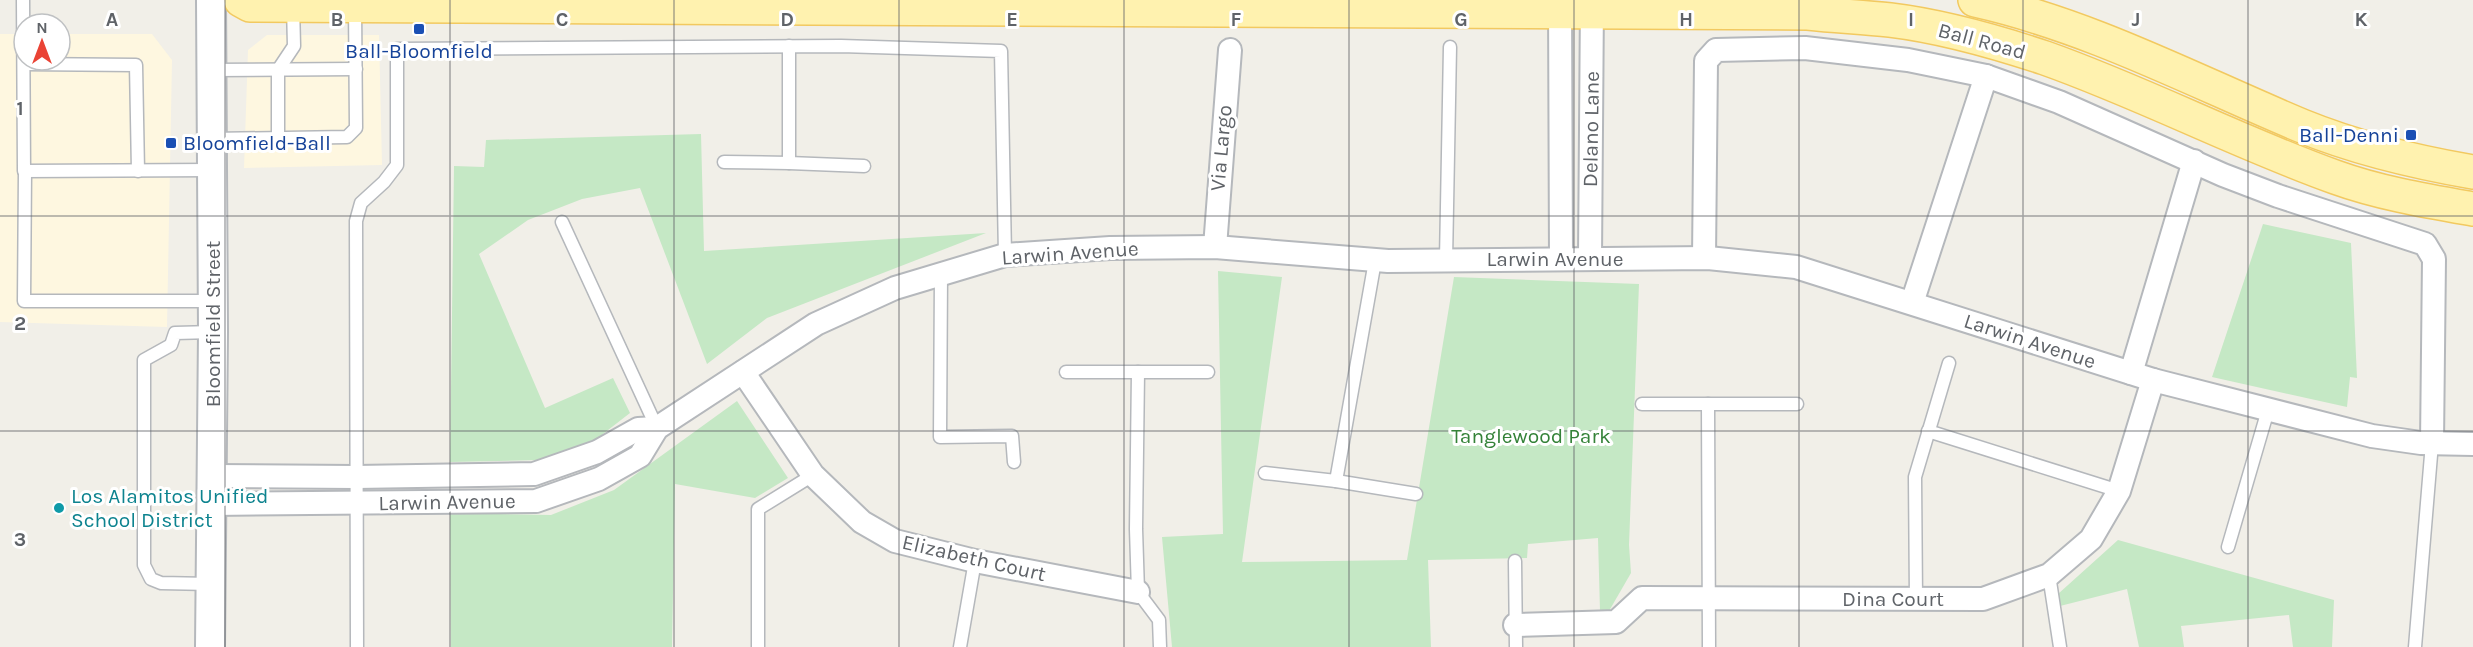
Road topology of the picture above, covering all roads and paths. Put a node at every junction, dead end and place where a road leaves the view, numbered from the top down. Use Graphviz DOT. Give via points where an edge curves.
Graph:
graph roads {
  1 [pos="211,0"];
  2 [pos="241,0"];
  3 [pos="1976,0"];
  4 [pos="627,3"];
  5 [pos="997,4"];
  6 [pos="293,5"];
  7 [pos="355,5"];
  8 [pos="1234,5"];
  9 [pos="1576,6"];
  10 [pos="2012,8"];
  11 [pos="2001,45"];
  12 [pos="789,46"];
  13 [pos="1450,47"];
  14 [pos="1230,50"];
  15 [pos="72,64"];
  16 [pos="356,69"];
  17 [pos="212,70"];
  18 [pos="278,70"];
  19 [pos="24,72"];
  20 [pos="1986,76"];
  21 [pos="278,138"];
  22 [pos="212,139"];
  23 [pos="2194,161"];
  24 [pos="724,162"];
  25 [pos="789,163"];
  26 [pos="864,166"];
  27 [pos="213,170"];
  28 [pos="25,171"];
  29 [pos="138,171"];
  30 [pos="2473,172"];
  31 [pos="2473,209"];
  32 [pos="562,222"];
  33 [pos="1215,247"];
  34 [pos="1005,255"];
  35 [pos="1704,258"];
  36 [pos="1561,259"];
  37 [pos="1590,259"];
  38 [pos="1446,260"];
  39 [pos="1375,261"];
  40 [pos="941,274"];
  41 [pos="213,301"];
  42 [pos="1912,303"];
  43 [pos="213,332"];
  44 [pos="1949,363"];
  45 [pos="743,372"];
  46 [pos="1066,372"];
  47 [pos="1138,372"];
  48 [pos="1208,372"];
  49 [pos="2131,373"];
  50 [pos="2153,381"];
  51 [pos="1642,404"];
  52 [pos="1708,404"];
  53 [pos="1797,404"];
  54 [pos="2268,410"];
  55 [pos="657,428"];
  56 [pos="1928,431"];
  57 [pos="2432,443"];
  58 [pos="2473,444"];
  59 [pos="1014,462"];
  60 [pos="1265,473"];
  61 [pos="813,475"];
  62 [pos="356,477"];
  63 [pos="1336,481"];
  64 [pos="212,490"];
  65 [pos="2119,491"];
  66 [pos="1416,494"];
  67 [pos="357,504"];
  68 [pos="2228,547"];
  69 [pos="975,561"];
  70 [pos="1515,561"];
  71 [pos="2049,575"];
  72 [pos="212,584"];
  73 [pos="1138,592"];
  74 [pos="1708,598"];
  75 [pos="1916,599"];
  76 [pos="1516,636"];
  77 [pos="210,647"];
  78 [pos="357,647"];
  79 [pos="758,647"];
  80 [pos="960,647"];
  81 [pos="1160,647"];
  82 [pos="1709,647"];
  83 [pos="2060,647"];
  84 [pos="2415,647"];
  1 -- 17 [label="street, Bloomfield Street"];
  2 -- 6 [label="main road, Ball Road" via="250,5"];
  3 -- 10 [label="main road, Ball Road"];
  4 -- 5 [label="main road, Ball Road"];
  4 -- 7 [label="main road, Ball Road"];
  5 -- 8 [label="main road, Ball Road"];
  6 -- 7 [label="main road, Ball Road"];
  6 -- 18 [label="lane" via="294,46"];
  7 -- 16 [label="lane"];
  8 -- 9 [label="main road, Ball Road"];
  9 -- 11 [label="main road, Ball Road" via="1809,13 1902,22"];
  9 -- 36 [label="street, Delano Lane"];
  9 -- 37 [label="street, Delano Lane"];
  10 -- 11 [label="main road"];
  10 -- 30 [label="main road, Ball Road" via="2123,47 2303,126 2359,146"];
  11 -- 31 [label="main road, Ball Road" via="2115,85 2338,178"];
  12 -- 25 [label="lane"];
  12 -- 34 [label="lane" via="1001,51"];
  12 -- 62 [label="lane" via="397,49 397,165 361,203 356,221"];
  13 -- 38 [label="lane"];
  14 -- 33 [label="street, Via Largo"];
  15 -- 29 [label="lane" via="136,65"];
  16 -- 18 [label="lane"];
  16 -- 21 [label="lane" via="356,128 346,137"];
  17 -- 18 [label="lane"];
  17 -- 22 [label="street, Bloomfield Street"];
  18 -- 21 [label="lane"];
  19 -- 28 [label="lane"];
  20 -- 23 [label="street" via="2059,102"];
  20 -- 35 [label="street" via="1908,60 1805,48 1716,50 1706,61"];
  20 -- 42 [label="street"];
  21 -- 22 [label="lane"];
  22 -- 27 [label="street, Bloomfield Street"];
  23 -- 49 [label="street"];
  23 -- 57 [label="street" via="2278,196 2425,244 2434,259"];
  24 -- 25 [label="lane"];
  25 -- 26 [label="lane"];
  27 -- 29 [label="lane"];
  27 -- 41 [label="street, Bloomfield Street"];
  28 -- 29 [label="lane"];
  28 -- 41 [label="lane" via="24,301"];
  32 -- 55 [label="lane"];
  33 -- 34 [label="street, Larwin Avenue"];
  33 -- 39 [label="street, Larwin Avenue"];
  34 -- 40 [label="street, Larwin Avenue"];
  35 -- 37 [label="street, Larwin Avenue"];
  35 -- 42 [label="street, Larwin Avenue" via="1796,267"];
  36 -- 37 [label="street, Larwin Avenue"];
  36 -- 38 [label="street, Larwin Avenue"];
  38 -- 39 [label="street, Larwin Avenue"];
  39 -- 63 [label="lane"];
  40 -- 45 [label="street, Larwin Avenue" via="895,288 816,324"];
  40 -- 59 [label="lane" via="939,437 1012,436"];
  41 -- 43 [label="street, Bloomfield Street"];
  42 -- 49 [label="street, Larwin Avenue"];
  43 -- 64 [label="street, Bloomfield Street"];
  43 -- 72 [label="lane" via="175,333 171,345 144,360 144,565 151,579 161,583"];
  44 -- 56 [label="lane"];
  45 -- 55 [label="street, Larwin Avenue"];
  45 -- 61 [label="street, Elizabeth Court"];
  46 -- 47 [label="lane"];
  47 -- 48 [label="lane"];
  47 -- 73 [label="lane"];
  49 -- 50 [label="street, Larwin Avenue"];
  50 -- 54 [label="street, Larwin Avenue"];
  50 -- 65 [label="street, Dina Court"];
  51 -- 52 [label="lane"];
  52 -- 53 [label="lane"];
  52 -- 74 [label="lane"];
  54 -- 57 [label="street, Larwin Avenue" via="2372,436"];
  54 -- 68 [label="lane"];
  55 -- 62 [label="street, Larwin Avenue" via="638,429 597,452 534,474"];
  55 -- 67 [label="street, Larwin Avenue" via="640,456 599,479 536,501"];
  56 -- 65 [label="lane"];
  56 -- 75 [label="lane" via="1915,477"];
  57 -- 58 [label="street, Larwin Avenue"];
  57 -- 84 [label="lane"];
  60 -- 63 [label="lane"];
  61 -- 69 [label="street, Elizabeth Court" via="862,522 895,541"];
  61 -- 79 [label="lane" via="758,509"];
  62 -- 64 [label="street, Larwin Avenue"];
  62 -- 67 [label="lane"];
  63 -- 66 [label="lane"];
  64 -- 67 [label="street, Larwin Avenue"];
  64 -- 72 [label="street, Bloomfield Street"];
  65 -- 71 [label="street, Dina Court" via="2091,539"];
  67 -- 78 [label="lane"];
  69 -- 73 [label="street, Elizabeth Court"];
  69 -- 80 [label="lane"];
  70 -- 76 [label="lane"];
  71 -- 75 [label="street, Dina Court" via="1983,600"];
  71 -- 83 [label="lane"];
  72 -- 77 [label="street, Bloomfield Street"];
  73 -- 81 [label="lane" via="1159,620"];
  74 -- 75 [label="street, Dina Court"];
  74 -- 76 [label="street, Dina Court" via="1642,598 1616,622"];
  74 -- 82 [label="lane"];
}
